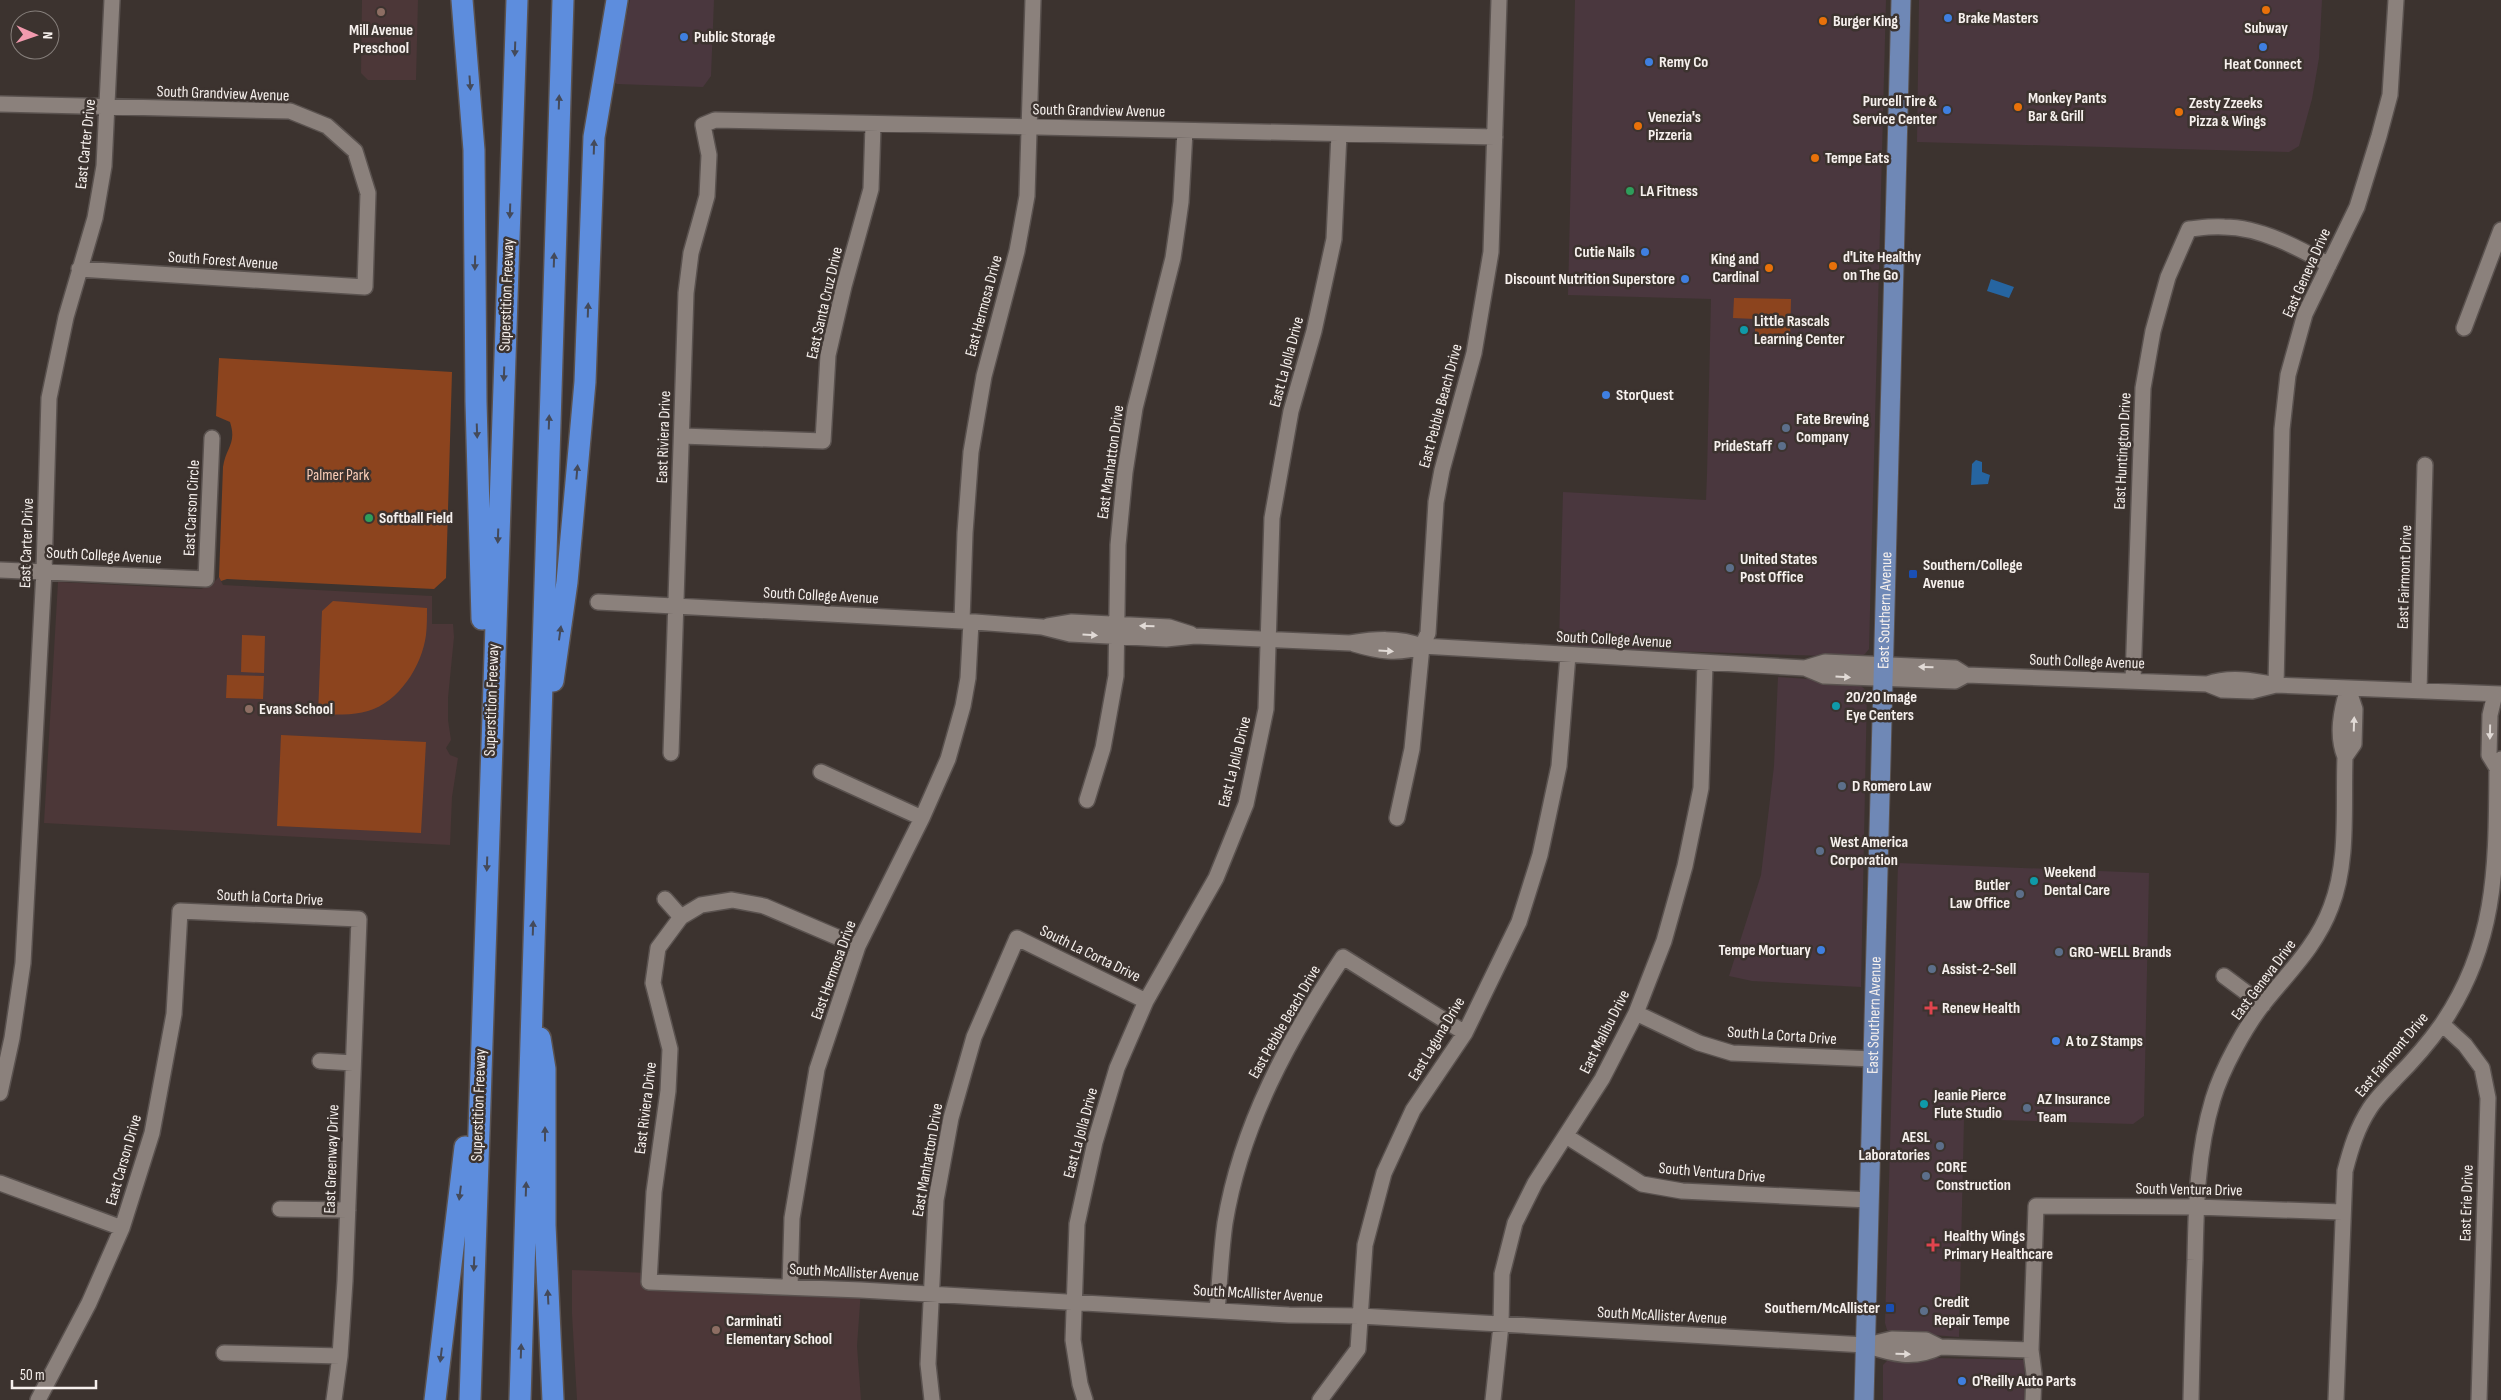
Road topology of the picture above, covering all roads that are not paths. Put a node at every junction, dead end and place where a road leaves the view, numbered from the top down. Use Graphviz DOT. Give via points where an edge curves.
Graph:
graph roads {
  1 [pos="112,0"];
  2 [pos="462,0"];
  3 [pos="517,0"];
  4 [pos="563,0"];
  5 [pos="617,0"];
  6 [pos="1033,0"];
  7 [pos="1499,0"];
  8 [pos="1901,0"];
  9 [pos="2396,0"];
  10 [pos="0,104"];
  11 [pos="109,107"];
  12 [pos="873,124"];
  13 [pos="703,125"];
  14 [pos="1029,127"];
  15 [pos="1185,131"];
  16 [pos="1339,134"];
  17 [pos="1495,137"];
  18 [pos="2501,230"];
  19 [pos="2329,265"];
  20 [pos="79,270"];
  21 [pos="365,288"];
  22 [pos="2464,328"];
  23 [pos="682,436"];
  24 [pos="212,438"];
  25 [pos="2425,465"];
  26 [pos="0,570"];
  27 [pos="44,571"];
  28 [pos="206,579"];
  29 [pos="598,602"];
  30 [pos="676,605"];
  31 [pos="966,621"];
  32 [pos="1116,630"];
  33 [pos="1268,639"];
  34 [pos="1422,646"];
  35 [pos="1568,655"];
  36 [pos="1705,663"];
  37 [pos="1883,672"];
  38 [pos="2133,680"];
  39 [pos="2276,686"];
  40 [pos="2348,688"];
  41 [pos="2419,691"];
  42 [pos="2498,694"];
  43 [pos="2501,709"];
  44 [pos="671,753"];
  45 [pos="2499,763"];
  46 [pos="821,772"];
  47 [pos="538,786"];
  48 [pos="1087,800"];
  49 [pos="488,816"];
  50 [pos="922,818"];
  51 [pos="1397,818"];
  52 [pos="665,899"];
  53 [pos="180,911"];
  54 [pos="681,917"];
  55 [pos="359,919"];
  56 [pos="1017,938"];
  57 [pos="858,946"];
  58 [pos="2224,976"];
  59 [pos="532,977"];
  60 [pos="1146,1002"];
  61 [pos="2263,1005"];
  62 [pos="482,1006"];
  63 [pos="1636,1013"];
  64 [pos="2442,1024"];
  65 [pos="1465,1033"];
  66 [pos="1873,1058"];
  67 [pos="320,1062"];
  68 [pos="353,1063"];
  69 [pos="0,1092"];
  70 [pos="1566,1136"];
  71 [pos="0,1183"];
  72 [pos="1869,1200"];
  73 [pos="2196,1207"];
  74 [pos="280,1209"];
  75 [pos="348,1210"];
  76 [pos="2342,1212"];
  77 [pos="122,1228"];
  78 [pos="649,1282"];
  79 [pos="790,1287"];
  80 [pos="930,1294"];
  81 [pos="1074,1301"];
  82 [pos="1217,1310"];
  83 [pos="1360,1316"];
  84 [pos="1501,1325"];
  85 [pos="1865,1345"];
  86 [pos="2030,1350"];
  87 [pos="224,1353"];
  88 [pos="340,1356"];
  89 [pos="38,1400"];
  90 [pos="334,1400"];
  91 [pos="435,1400"];
  92 [pos="470,1400"];
  93 [pos="520,1400"];
  94 [pos="553,1400"];
  95 [pos="932,1400"];
  96 [pos="1085,1400"];
  97 [pos="1320,1400"];
  98 [pos="1493,1400"];
  99 [pos="1864,1400"];
  100 [pos="2033,1400"];
  101 [pos="2191,1400"];
  102 [pos="2336,1400"];
  103 [pos="2479,1400"];
  1 -- 11 [label="street, East Carter Drive"];
  2 -- 49 [label="highway, one-way" via="474,150 476,402"];
  3 -- 49 [label="highway, Superstition Freeway, one-way"];
  47 -- 4 [label="highway, one-way"];
  47 -- 5 [label="highway, one-way" via="567,582 579,454 594,137"];
  6 -- 14 [label="street, East Hermosa Drive"];
  7 -- 17 [label="street, East Pebble Beach Drive"];
  8 -- 37 [label="main road, East Southern Avenue"];
  9 -- 19 [label="street, East Geneva Drive" via="2390,95 2357,207"];
  10 -- 11 [label="street, South Grandview Avenue"];
  11 -- 20 [label="street, East Carter Drive" via="95,218"];
  11 -- 21 [label="street, South Grandview Avenue" via="290,111 328,126 355,151 368,193"];
  12 -- 13 [label="street, South Grandview Avenue" via="715,120"];
  12 -- 14 [label="street, South Grandview Avenue"];
  12 -- 23 [label="street, East Santa Cruz Drive" via="871,189 828,355 823,441"];
  13 -- 23 [label="street, East Riviera Drive" via="709,155 707,196 691,253 686,293"];
  14 -- 15 [label="street, South Grandview Avenue"];
  14 -- 31 [label="street, East Hermosa Drive" via="1024,214 984,376 971,452 964,533"];
  15 -- 16 [label="street, South Grandview Avenue"];
  15 -- 32 [label="street, East Manhatton Drive" via="1174,258 1128,442 1118,545"];
  16 -- 17 [label="street, South Grandview Avenue"];
  16 -- 33 [label="street, East La Jolla Drive" via="1334,238 1314,331 1291,411 1272,518"];
  17 -- 34 [label="street, East Pebble Beach Drive" via="1488,276 1474,353 1439,486 1433,532 1428,633"];
  18 -- 22 [label="street"];
  19 -- 38 [label="street, East Huntington Drive" via="2297,246 2270,236 2225,226 2189,229 2168,277 2153,331 2143,388"];
  19 -- 39 [label="street, East Geneva Drive" via="2305,314 2288,375 2282,429"];
  20 -- 21 [label="street, South Forest Avenue"];
  20 -- 27 [label="street, East Carter Drive" via="49,398"];
  23 -- 30 [label="street, East Riviera Drive"];
  24 -- 28 [label="street, East Carson Circle"];
  25 -- 41 [label="street, East Fairmont Drive"];
  26 -- 27 [label="street, South College Avenue"];
  27 -- 28 [label="street, South College Avenue"];
  27 -- 69 [label="street, East Carter Drive" via="22,963 12,1038"];
  29 -- 30 [label="street, South College Avenue"];
  30 -- 31 [label="street, South College Avenue"];
  30 -- 44 [label="street, East Riviera Drive"];
  31 -- 32 [label="street, South College Avenue" via="1042,627 1072,622"];
  31 -- 50 [label="street, East Hermosa Drive" via="968,678 963,706 948,759"];
  32 -- 33 [label="street, South College Avenue" via="1169,627 1195,636"];
  32 -- 48 [label="street, East Manhatton Drive" via="1116,676 1103,748"];
  33 -- 34 [label="street, South College Avenue" via="1350,643 1375,650 1406,652"];
  33 -- 60 [label="street, East La Jolla Drive" via="1266,709 1246,804 1216,878"];
  34 -- 35 [label="street, South College Avenue"];
  34 -- 51 [label="street, East Pebble Beach Drive" via="1412,749"];
  35 -- 36 [label="street, South College Avenue"];
  35 -- 65 [label="street, East Laguna Drive" via="1559,766 1540,855 1519,922"];
  36 -- 37 [label="street, South College Avenue" via="1805,668 1825,662"];
  36 -- 63 [label="street, East Malibu Drive" via="1701,788 1685,866 1664,941"];
  37 -- 38 [label="street, South College Avenue" via="1955,668 1966,676"];
  37 -- 66 [label="main road, East Southern Avenue"];
  38 -- 39 [label="street, South College Avenue" via="2207,684 2222,690 2252,691"];
  39 -- 40 [label="street, South College Avenue"];
  40 -- 41 [label="street, South College Avenue"];
  40 -- 61 [label="street, East Geneva Drive" via="2355,709 2354,744 2344,758 2342,854 2332,907 2309,950"];
  41 -- 42 [label="street, South College Avenue"];
  42 -- 43 [label="street"];
  42 -- 45 [label="street, East Fairmont Drive, one-way" via="2490,715 2489,755"];
  45 -- 64 [label="street, East Fairmont Drive" via="2491,904 2464,987"];
  46 -- 50 [label="street"];
  59 -- 47 [label="highway, one-way"];
  49 -- 62 [label="highway, Superstition Freeway, one-way"];
  50 -- 57 [label="street, East Hermosa Drive"];
  52 -- 54 [label="street"];
  53 -- 55 [label="street, South la Corta Drive"];
  53 -- 77 [label="street, East Carson Drive" via="174,1014 152,1133"];
  54 -- 57 [label="street" via="701,905 732,900 764,906"];
  54 -- 78 [label="street, East Riviera Drive" via="658,948 653,983 670,1049 668,1091 654,1192"];
  55 -- 68 [label="street, East Greenway Drive"];
  56 -- 60 [label="street, South La Corta Drive"];
  56 -- 80 [label="street, East Manhatton Drive" via="974,1037 951,1118 936,1200"];
  57 -- 79 [label="street, East Hermosa Drive" via="817,1070 792,1218"];
  58 -- 61 [label="street"];
  93 -- 59 [label="highway, one-way"];
  94 -- 59 [label="highway, one-way" via="545,1225 545,1069"];
  60 -- 81 [label="street, East La Jolla Drive" via="1117,1068 1094,1142 1077,1224"];
  61 -- 73 [label="street, East Geneva Drive" via="2234,1053 2213,1098 2201,1147"];
  62 -- 91 [label="highway, one-way"];
  62 -- 92 [label="highway, Superstition Freeway, one-way"];
  63 -- 66 [label="street, South La Corta Drive" via="1699,1043 1732,1053"];
  63 -- 70 [label="street, East Malibu Drive" via="1602,1079"];
  64 -- 76 [label="street, East Fairmont Drive" via="2371,1106 2354,1136 2345,1171"];
  64 -- 103 [label="street, East Erie Drive" via="2466,1045 2482,1068 2488,1098"];
  65 -- 82 [label="street, East Pebble Beach Drive" via="1343,957 1272,1076 1245,1144 1225,1222"];
  65 -- 83 [label="street, East Laguna Drive" via="1413,1110 1384,1173 1365,1245"];
  66 -- 72 [label="main road, East Southern Avenue"];
  67 -- 68 [label="street"];
  68 -- 75 [label="street, East Greenway Drive"];
  70 -- 72 [label="street, South Ventura Drive" via="1642,1184 1682,1191"];
  70 -- 84 [label="street, East Malibu Drive" via="1535,1183 1515,1223 1502,1274"];
  71 -- 77 [label="street"];
  72 -- 85 [label="main road, East Southern Avenue"];
  73 -- 76 [label="street, South Ventura Drive"];
  73 -- 86 [label="street, South Ventura Drive" via="2036,1206"];
  73 -- 101 [label="street, East Geneva Drive"];
  74 -- 75 [label="street"];
  75 -- 88 [label="street, East Greenway Drive"];
  76 -- 102 [label="street, East Fairmont Drive"];
  77 -- 89 [label="street, East Carson Drive" via="89,1303"];
  78 -- 79 [label="street, South McAllister Avenue"];
  79 -- 80 [label="street, South McAllister Avenue"];
  80 -- 81 [label="street, South McAllister Avenue"];
  80 -- 95 [label="street, East Manhatton Drive" via="928,1364"];
  81 -- 82 [label="street, South McAllister Avenue"];
  81 -- 96 [label="street, East La Jolla Drive" via="1073,1340"];
  82 -- 83 [label="street, South McAllister Avenue"];
  83 -- 84 [label="street, South McAllister Avenue"];
  83 -- 97 [label="street, East Laguna Drive" via="1358,1349"];
  84 -- 85 [label="street, South McAllister Avenue"];
  84 -- 98 [label="street, East Malibu Drive"];
  85 -- 86 [label="street, South McAllister Avenue" via="1892,1354 1925,1354 1940,1347"];
  85 -- 99 [label="main road, East Southern Avenue"];
  86 -- 100 [label="street" via="2034,1374"];
  87 -- 88 [label="street"];
  88 -- 90 [label="street, East Greenway Drive"];
}
